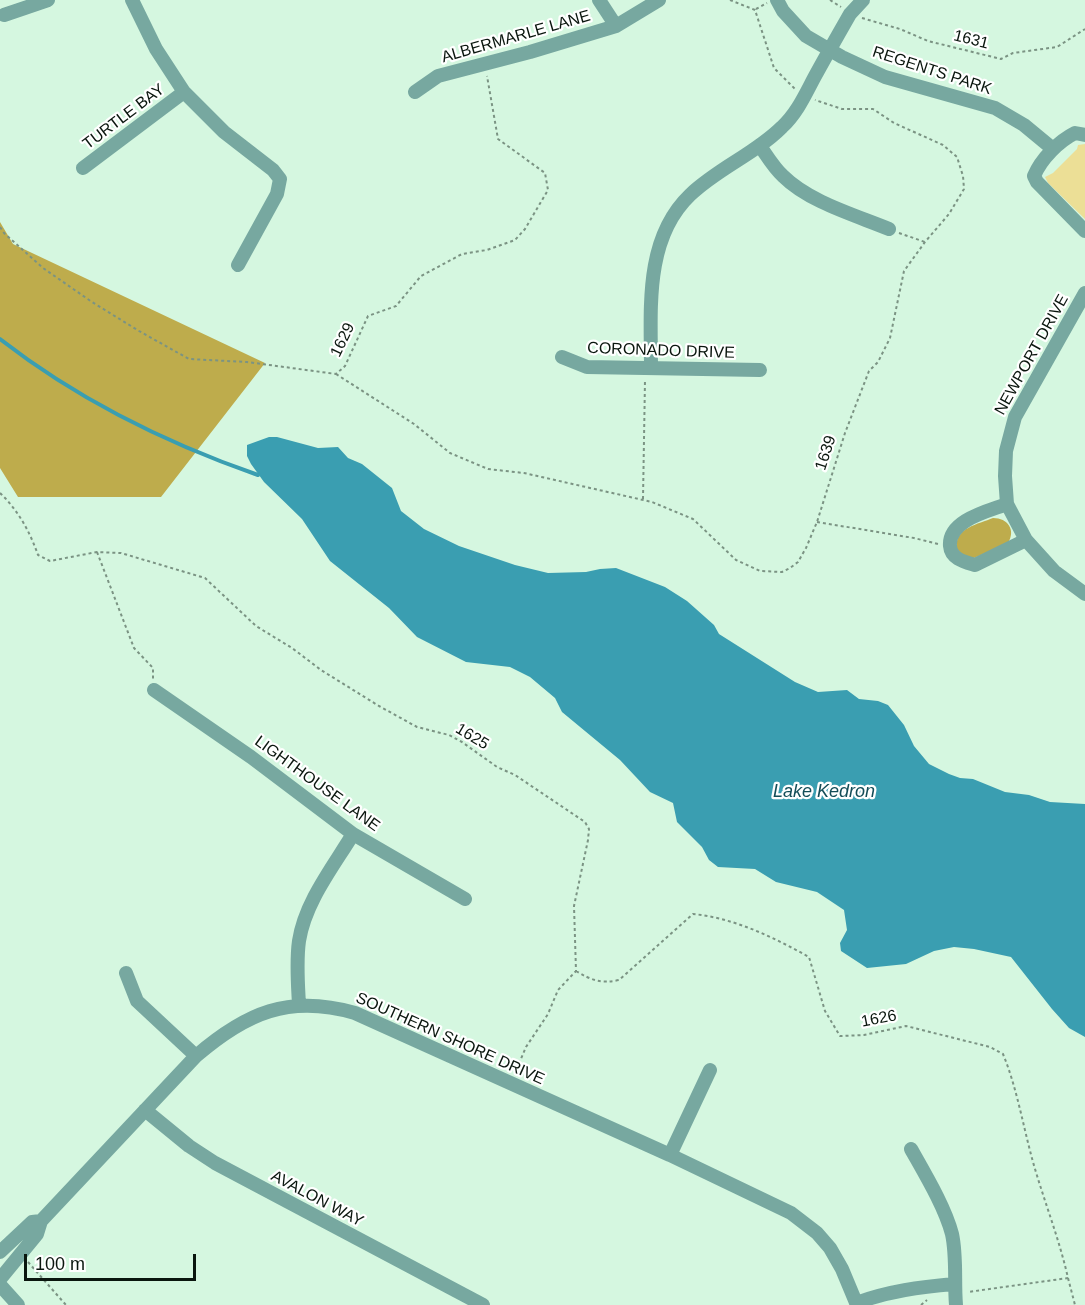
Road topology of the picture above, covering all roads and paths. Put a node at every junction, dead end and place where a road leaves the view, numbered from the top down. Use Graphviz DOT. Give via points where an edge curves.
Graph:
graph roads {
  1 [pos="48,0"];
  2 [pos="132,0"];
  3 [pos="599,0"];
  4 [pos="658,0"];
  5 [pos="730,0"];
  6 [pos="772,0"];
  7 [pos="777,0"];
  8 [pos="863,0"];
  9 [pos="755,10"];
  10 [pos="850,14"];
  11 [pos="4,15"];
  12 [pos="616,26"];
  13 [pos="1085,29"];
  14 [pos="830,48"];
  15 [pos="484,64"];
  16 [pos="415,92"];
  17 [pos="184,93"];
  18 [pos="804,96"];
  19 [pos="1085,135"];
  20 [pos="760,146"];
  21 [pos="1053,149"];
  22 [pos="83,168"];
  23 [pos="0,227"];
  24 [pos="889,229"];
  25 [pos="1085,231"];
  26 [pos="925,242"];
  27 [pos="238,265"];
  28 [pos="1085,293"];
  29 [pos="562,357"];
  30 [pos="648,368"];
  31 [pos="760,370"];
  32 [pos="336,374"];
  33 [pos="0,493"];
  34 [pos="643,499"];
  35 [pos="1007,504"];
  36 [pos="817,522"];
  37 [pos="1026,540"];
  38 [pos="950,547"];
  39 [pos="98,552"];
  40 [pos="1085,594"];
  41 [pos="154,690"];
  42 [pos="353,834"];
  43 [pos="465,899"];
  44 [pos="576,971"];
  45 [pos="126,973"];
  46 [pos="299,1005"];
  47 [pos="196,1056"];
  48 [pos="710,1070"];
  49 [pos="510,1084"];
  50 [pos="145,1110"];
  51 [pos="911,1149"];
  52 [pos="670,1155"];
  53 [pos="41,1221"];
  54 [pos="0,1252"];
  55 [pos="20,1255"];
  56 [pos="1068,1278"];
  57 [pos="0,1279"];
  58 [pos="0,1285"];
  59 [pos="955,1294"];
  60 [pos="856,1304"];
  61 [pos="18,1305"];
  62 [pos="66,1305"];
  63 [pos="483,1305"];
  64 [pos="1075,1305"];
  1 -- 11 [label="street"];
  2 -- 17 [label="street" via="156,50"];
  3 -- 12 [label="street"];
  4 -- 12 [label="street, ALBERMARLE LANE"];
  5 -- 9 [label="path"];
  6 -- 9 [label="path"];
  7 -- 14 [label="street, REGENTS PARK" via="806,36"];
  8 -- 10 [label="street"];
  9 -- 18 [label="path, 1639" via="774,68"];
  10 -- 13 [label="path, 1631" via="968,53 1001,59 1057,47"];
  10 -- 14 [label="street"];
  12 -- 15 [label="street, ALBERMARLE LANE"];
  14 -- 18 [label="street"];
  14 -- 21 [label="street, REGENTS PARK" via="885,76 995,108 1024,124"];
  15 -- 16 [label="street, ALBERMARLE LANE" via="438,76"];
  15 -- 32 [label="path, 1629" via="498,139 545,173 548,190 515,240 462,254 421,276 396,306 368,316 345,366"];
  17 -- 22 [label="street, TURTLE BAY"];
  17 -- 27 [label="street" via="280,179 277,194"];
  18 -- 20 [label="street" via="789,120"];
  18 -- 26 [label="path, 1639" via="842,109 873,109 943,145 957,157 964,189"];
  19 -- 21 [label="street" via="1075,133"];
  20 -- 24 [label="street" via="784,177 798,187"];
  20 -- 30 [label="street" via="691,195 662,236 654,271"];
  21 -- 25 [label="street" via="1034,176"];
  23 -- 32 [label="path, 1629" via="43,268 189,359"];
  24 -- 26 [label="path"];
  26 -- 36 [label="path, 1639" via="904,271 890,338 869,371"];
  28 -- 35 [label="street, NEWPORT DRIVE" via="1015,417 1006,450"];
  29 -- 30 [label="street, CORONADO DRIVE" via="587,367"];
  30 -- 31 [label="street, CORONADO DRIVE"];
  30 -- 34 [label="path"];
  32 -- 34 [label="path, 1639" via="414,424 450,453 488,469"];
  33 -- 39 [label="path, 1625" via="11,503 38,555 50,561"];
  34 -- 36 [label="path, 1639" via="693,519 736,560 760,571 782,572 798,562"];
  35 -- 37 [label="street, NEWPORT DRIVE"];
  35 -- 38 [label="street" via="956,528"];
  36 -- 38 [label="path"];
  37 -- 38 [label="street" via="975,565 960,561"];
  37 -- 40 [label="street, NEWPORT DRIVE" via="1054,571"];
  39 -- 41 [label="path" via="134,648 153,668"];
  39 -- 44 [label="path, 1625" via="121,553 205,578 256,626 321,670 417,727 462,742 585,822 588,840 574,906"];
  41 -- 42 [label="street, LIGHTHOUSE LANE"];
  42 -- 43 [label="street, LIGHTHOUSE LANE"];
  42 -- 46 [label="street" via="305,919 298,950"];
  44 -- 49 [label="path" via="558,990"];
  44 -- 56 [label="path, 1626" via="594,982 619,980 693,914 712,916 776,938 808,957 825,1011 840,1036 906,1026 990,1047 1003,1054"];
  45 -- 47 [label="street" via="137,1001"];
  46 -- 47 [label="street, SOUTHERN SHORE DRIVE" via="238,1023"];
  46 -- 49 [label="street, SOUTHERN SHORE DRIVE" via="332,1006 354,1013"];
  47 -- 50 [label="street, SOUTHERN SHORE DRIVE"];
  48 -- 52 [label="street"];
  49 -- 52 [label="street, SOUTHERN SHORE DRIVE"];
  50 -- 53 [label="street, SOUTHERN SHORE DRIVE"];
  50 -- 63 [label="street, AVALON WAY" via="215,1164"];
  51 -- 59 [label="street" via="951,1233"];
  52 -- 60 [label="street, SOUTHERN SHORE DRIVE" via="804,1222 830,1248"];
  53 -- 54 [label="street, SOUTHERN SHORE DRIVE" via="32,1222"];
  53 -- 55 [label="street, SOUTHERN SHORE DRIVE" via="37,1234"];
  55 -- 57 [label="street, SOUTHERN SHORE DRIVE"];
  55 -- 62 [label="path"];
  56 -- 59 [label="path"];
  56 -- 64 [label="path, 1626"];
  58 -- 61 [label="street"];
  59 -- 60 [label="street" via="915,1287 890,1291"];
}
